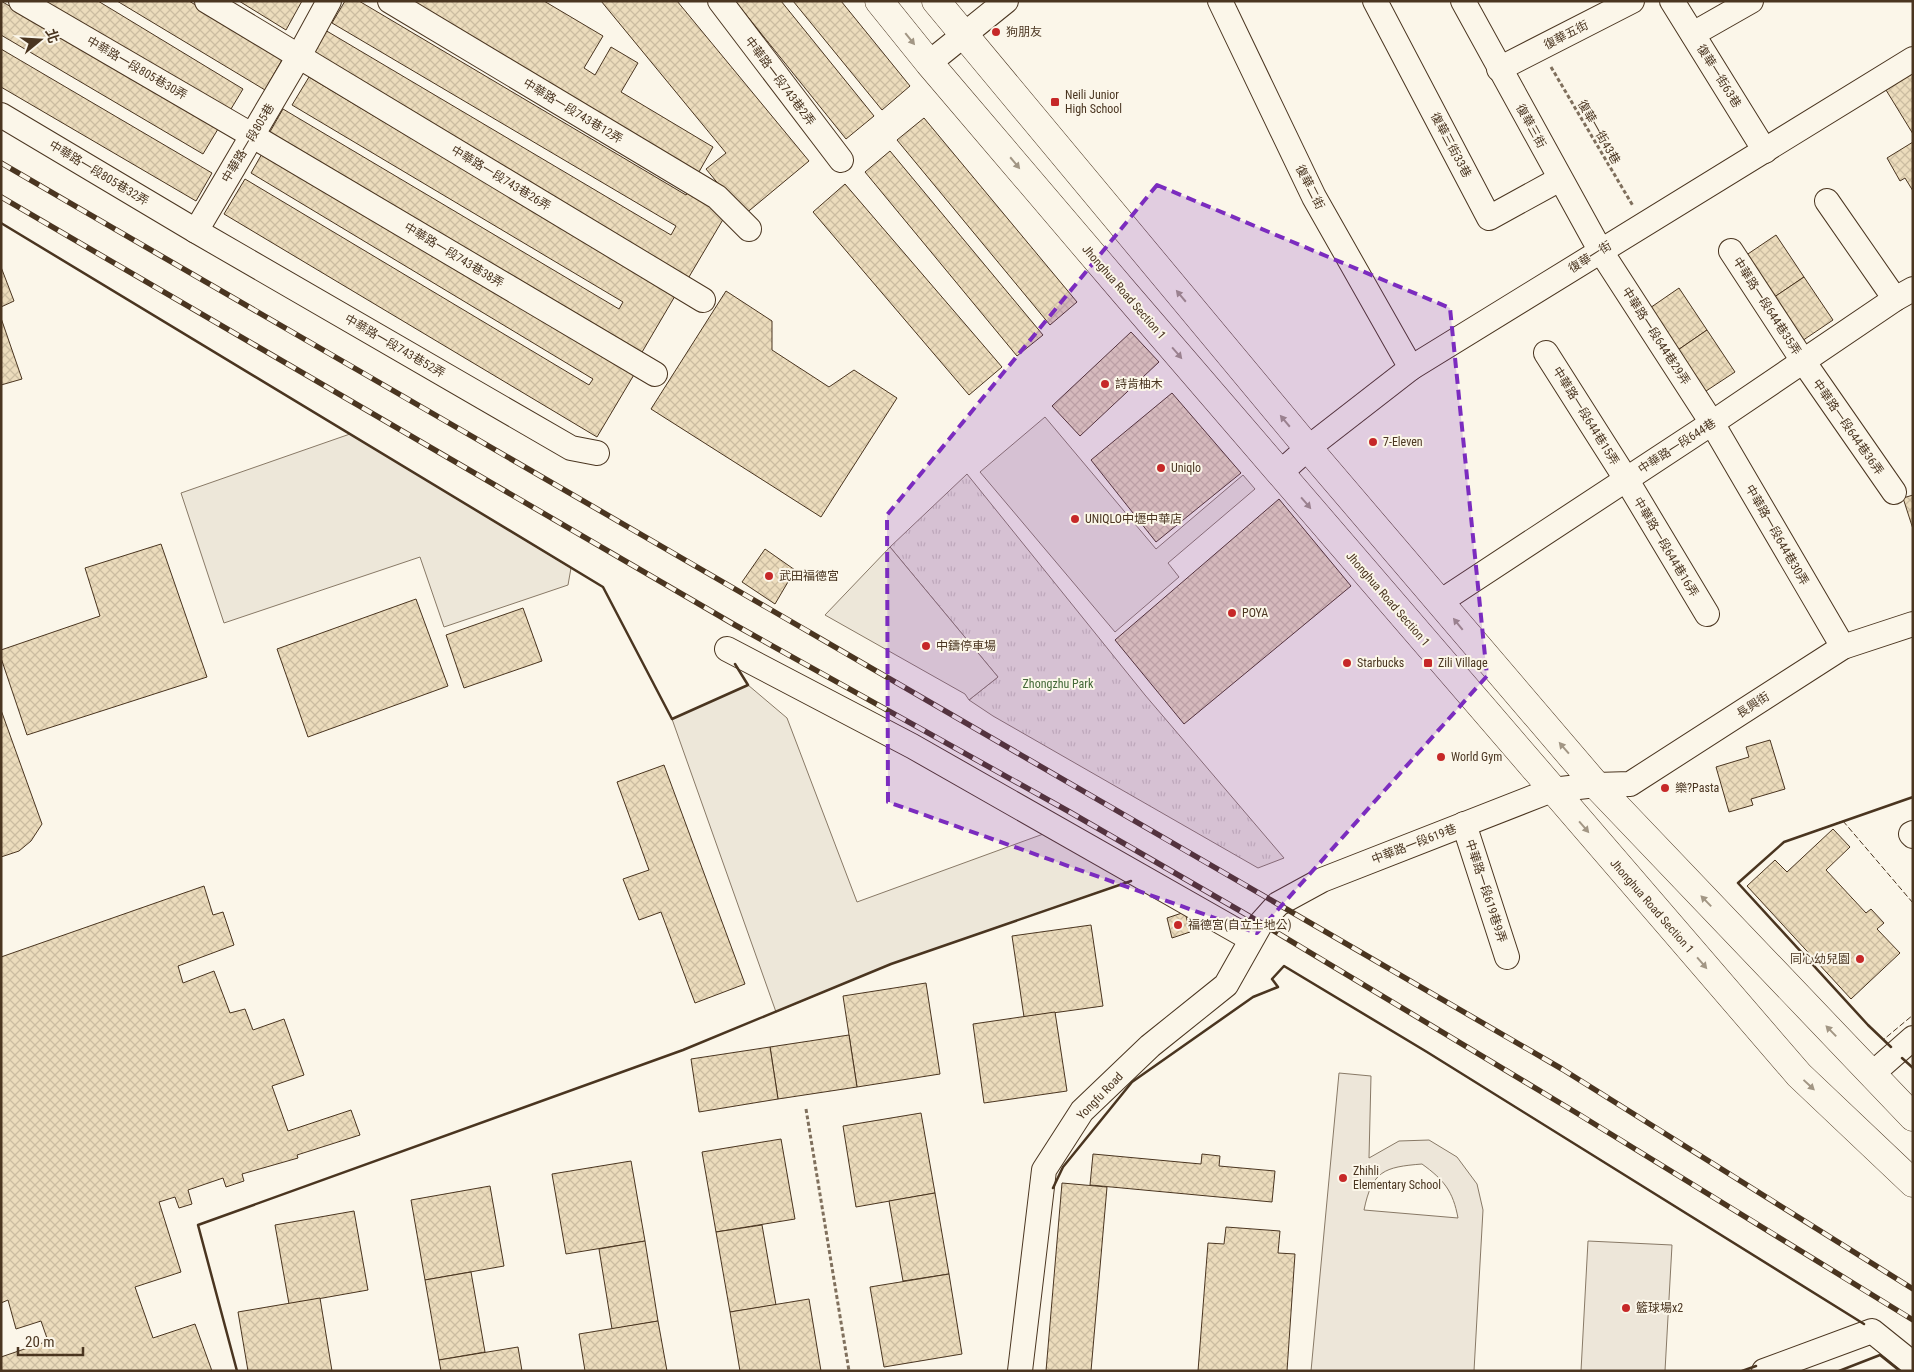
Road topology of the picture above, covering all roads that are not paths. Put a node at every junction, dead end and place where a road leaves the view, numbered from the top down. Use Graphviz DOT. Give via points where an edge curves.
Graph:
graph roads {
  1 [pos="21,1"];
  2 [pos="207,1"];
  3 [pos="329,1"];
  4 [pos="390,1"];
  5 [pos="720,1"];
  6 [pos="879,1"];
  7 [pos="936,1"];
  8 [pos="1006,1"];
  9 [pos="1220,1"];
  10 [pos="1375,1"];
  11 [pos="1463,1"];
  12 [pos="1632,1"];
  13 [pos="1672,1"];
  14 [pos="1751,1"];
  15 [pos="1693,34"];
  16 [pos="964,36"];
  17 [pos="300,56"];
  18 [pos="1913,59"];
  19 [pos="929,63"];
  20 [pos="1499,70"];
  21 [pos="1,116"];
  22 [pos="253,136"];
  23 [pos="1765,151"];
  24 [pos="841,160"];
  25 [pos="1560,179"];
  26 [pos="1827,201"];
  27 [pos="749,229"];
  28 [pos="196,231"];
  29 [pos="1600,250"];
  30 [pos="1731,251"];
  31 [pos="1904,294"];
  32 [pos="703,300"];
  33 [pos="1546,353"];
  34 [pos="1803,361"];
  35 [pos="1411,368"];
  36 [pos="655,374"];
  37 [pos="1712,423"];
  38 [pos="1308,448"];
  39 [pos="597,453"];
  40 [pos="1280,472"];
  41 [pos="1626,479"];
  42 [pos="1894,492"];
  43 [pos="1440,602"];
  44 [pos="1707,614"];
  45 [pos="1913,624"];
  46 [pos="1843,647"];
  47 [pos="727,649"];
  48 [pos="1596,785"];
  49 [pos="1552,790"];
  50 [pos="1464,824"];
  51 [pos="1278,904"];
  52 [pos="1251,939"];
  53 [pos="1507,957"];
  54 [pos="1913,1038"];
  55 [pos="1872,1074"];
  56 [pos="1913,1117"];
  57 [pos="1913,1183"];
  58 [pos="1913,1364"];
  59 [pos="1020,1371"];
  60 [pos="1764,1371"];
  1 -- 22 [label="street, 中華路一段805巷30弄"];
  2 -- 17 [label="street, 中華路一段743巷26弄"];
  3 -- 17 [label="street, 中華路一段805巷"];
  4 -- 27 [label="street, 中華路一段743巷12弄" via="717,197"];
  5 -- 24 [label="street, 中華路一段743巷2弄"];
  6 -- 19 [label="main road, Jhonghua Road Section 1, one-way"];
  7 -- 16 [label="main road"];
  8 -- 16 [label="street"];
  9 -- 35 [label="street, 復華二街" via="1314,197"];
  10 -- 25 [label="street, 復華三街33巷" via="1489,218"];
  11 -- 20 [label="street, 復華三街"];
  12 -- 20 [label="street, 復華五街"];
  13 -- 15 [label="street, 復華一街63巷"];
  14 -- 15 [label="street"];
  15 -- 23 [label="street, 復華一街63巷"];
  16 -- 19 [label="street"];
  38 -- 16 [label="main road, one-way"];
  17 -- 22 [label="street, 中華路一段805巷"];
  17 -- 32 [label="street, 中華路一段743巷26弄"];
  18 -- 23 [label="street, 復華一街"];
  19 -- 40 [label="main road, Jhonghua Road Section 1, one-way"];
  20 -- 25 [label="street, 復華三街"];
  21 -- 28 [label="street, 中華路一段805巷32弄"];
  22 -- 28 [label="street, 中華路一段805巷"];
  22 -- 36 [label="street, 中華路一段743巷38弄"];
  23 -- 29 [label="street, 復華一街"];
  25 -- 29 [label="street, 復華三街"];
  26 -- 31 [label="street"];
  28 -- 39 [label="street, 中華路一段743巷52弄" via="572,448"];
  29 -- 35 [label="street, 復華一街"];
  29 -- 37 [label="street, 中華路一段644巷29弄"];
  30 -- 34 [label="street, 中華路一段644巷35弄"];
  31 -- 34 [label="street, 中華路一段644巷"];
  33 -- 41 [label="street, 中華路一段644巷15弄"];
  34 -- 37 [label="street, 中華路一段644巷"];
  34 -- 42 [label="street, 中華路一段644巷36弄"];
  35 -- 38 [label="street, 復華一街"];
  37 -- 41 [label="street, 中華路一段644巷"];
  37 -- 46 [label="street, 中華路一段644巷30弄"];
  38 -- 40 [label="street, 復華一街"];
  38 -- 43 [label="main road"];
  40 -- 49 [label="main road, Jhonghua Road Section 1, one-way"];
  41 -- 43 [label="street, 中華路一段644巷"];
  41 -- 44 [label="street, 中華路一段644巷16弄"];
  48 -- 43 [label="main road, one-way"];
  45 -- 46 [label="street, 長興街"];
  46 -- 48 [label="street, 長興街" via="1630,784"];
  47 -- 52 [label="street" via="920,751"];
  48 -- 49 [label="street, 長興街"];
  55 -- 48 [label="main road, one-way"];
  49 -- 50 [label="street, 中華路一段619巷"];
  49 -- 57 [label="main road, Jhonghua Road Section 1, one-way" via="1799,1075"];
  50 -- 51 [label="street, 中華路一段619巷" via="1322,880"];
  50 -- 53 [label="street, 中華路一段619巷9弄"];
  51 -- 52 [label="street, Yongfu Road"];
  52 -- 59 [label="street, Yongfu Road" via="1226,985 1150,1046 1082,1111 1044,1170"];
  54 -- 55 [label="street"];
  55 -- 56 [label="main road"];
  58 -- 60 [label="street" via="1872,1331"];
}
